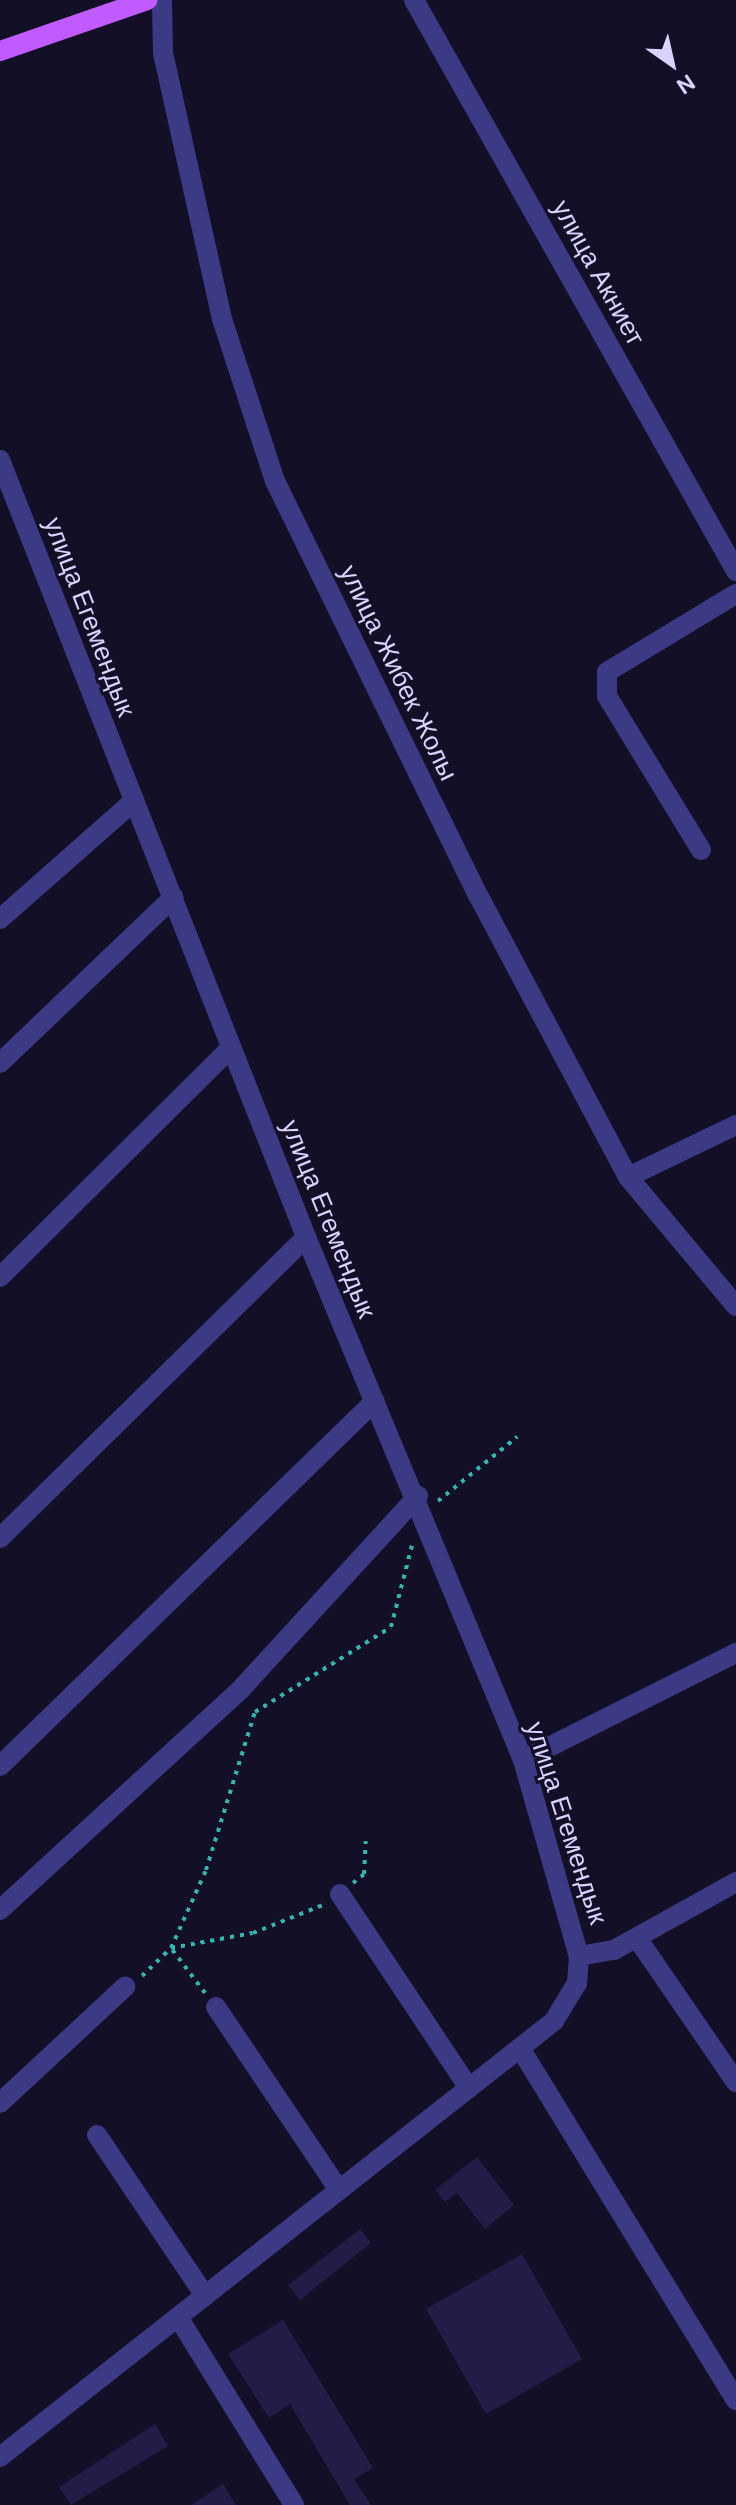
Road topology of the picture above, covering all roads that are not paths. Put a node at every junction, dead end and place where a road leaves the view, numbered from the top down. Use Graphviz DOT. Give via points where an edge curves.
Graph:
graph roads {
  1 [pos="147,0"];
  2 [pos="162,0"];
  3 [pos="414,0"];
  4 [pos="0,51"];
  5 [pos="0,460"];
  6 [pos="736,571"];
  7 [pos="736,594"];
  8 [pos="134,801"];
  9 [pos="701,850"];
  10 [pos="174,897"];
  11 [pos="0,919"];
  12 [pos="231,1048"];
  13 [pos="0,1063"];
  14 [pos="736,1125"];
  15 [pos="628,1177"];
  16 [pos="306,1237"];
  17 [pos="0,1277"];
  18 [pos="736,1306"];
  19 [pos="375,1401"];
  20 [pos="421,1504"];
  21 [pos="0,1538"];
  22 [pos="736,1653"];
  23 [pos="523,1760"];
  24 [pos="0,1766"];
  25 [pos="736,1882"];
  26 [pos="340,1894"];
  27 [pos="0,1910"];
  28 [pos="637,1938"];
  29 [pos="579,1956"];
  30 [pos="125,1987"];
  31 [pos="216,2007"];
  32 [pos="520,2048"];
  33 [pos="736,2082"];
  34 [pos="469,2088"];
  35 [pos="0,2103"];
  36 [pos="97,2135"];
  37 [pos="339,2190"];
  38 [pos="205,2296"];
  39 [pos="178,2317"];
  40 [pos="736,2400"];
  41 [pos="3,2449"];
  42 [pos="294,2505"];
  1 -- 4 [label="main road"];
  2 -- 15 [label="street, улица Жибек Жолы" via="163,53 247,412 478,895"];
  3 -- 6 [label="street, улица Акниет"];
  5 -- 8 [label="street, улица Егемендык"];
  7 -- 9 [label="street" via="607,672 607,696"];
  8 -- 10 [label="street, улица Егемендык"];
  8 -- 11 [label="street"];
  10 -- 12 [label="street, улица Егемендык"];
  10 -- 13 [label="street"];
  12 -- 16 [label="street, улица Егемендык"];
  12 -- 17 [label="street"];
  14 -- 15 [label="street"];
  15 -- 18 [label="street, улица Жибек Жолы"];
  16 -- 19 [label="street, улица Егемендык"];
  16 -- 21 [label="street"];
  19 -- 20 [label="street, улица Егемендык"];
  19 -- 24 [label="street"];
  20 -- 23 [label="street, улица Егемендык"];
  20 -- 27 [label="street" via="241,1689"];
  22 -- 23 [label="street"];
  23 -- 29 [label="street, улица Егемендык"];
  25 -- 28 [label="street"];
  26 -- 34 [label="street"];
  28 -- 29 [label="street"];
  28 -- 33 [label="street"];
  29 -- 32 [label="street, улица Егемендык" via="570,2002"];
  30 -- 35 [label="street"];
  31 -- 37 [label="street"];
  32 -- 34 [label="street"];
  32 -- 40 [label="street"];
  34 -- 37 [label="street"];
  36 -- 38 [label="street"];
  37 -- 38 [label="street"];
  38 -- 39 [label="street"];
  39 -- 41 [label="street"];
  39 -- 42 [label="street"];
}
